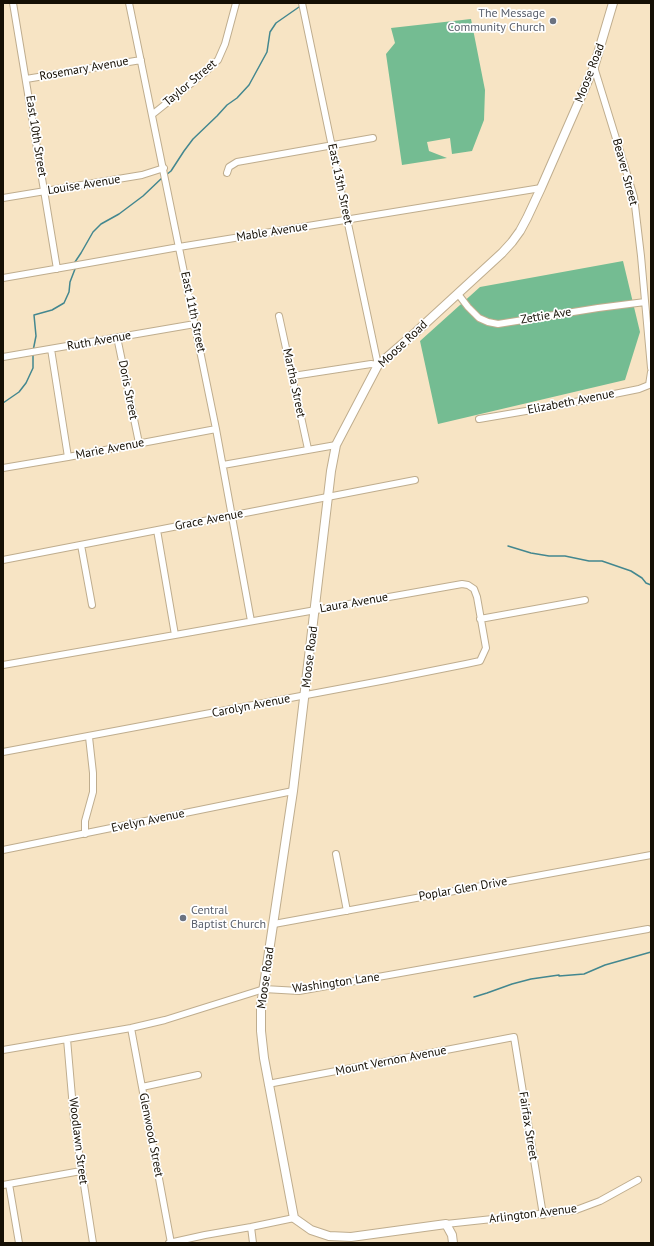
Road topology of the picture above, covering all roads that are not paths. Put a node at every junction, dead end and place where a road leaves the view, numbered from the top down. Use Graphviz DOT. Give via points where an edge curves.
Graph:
graph roads {
  1 [pos="13,3"];
  2 [pos="129,3"];
  3 [pos="236,3"];
  4 [pos="302,3"];
  5 [pos="613,3"];
  6 [pos="141,60"];
  7 [pos="594,67"];
  8 [pos="26,79"];
  9 [pos="153,114"];
  10 [pos="373,138"];
  11 [pos="332,144"];
  12 [pos="164,170"];
  13 [pos="227,172"];
  14 [pos="541,188"];
  15 [pos="45,192"];
  16 [pos="3,198"];
  17 [pos="346,219"];
  18 [pos="179,247"];
  19 [pos="57,269"];
  20 [pos="3,278"];
  21 [pos="458,294"];
  22 [pos="645,302"];
  23 [pos="279,316"];
  24 [pos="649,322"];
  25 [pos="195,324"];
  26 [pos="117,337"];
  27 [pos="51,349"];
  28 [pos="3,357"];
  29 [pos="378,365"];
  30 [pos="651,368"];
  31 [pos="651,372"];
  32 [pos="293,376"];
  33 [pos="650,386"];
  34 [pos="479,419"];
  35 [pos="216,429"];
  36 [pos="139,443"];
  37 [pos="336,445"];
  38 [pos="308,449"];
  39 [pos="68,457"];
  40 [pos="224,465"];
  41 [pos="3,468"];
  42 [pos="415,480"];
  43 [pos="328,497"];
  44 [pos="233,516"];
  45 [pos="157,530"];
  46 [pos="81,545"];
  47 [pos="3,560"];
  48 [pos="585,600"];
  49 [pos="92,605"];
  50 [pos="316,610"];
  51 [pos="480,619"];
  52 [pos="251,622"];
  53 [pos="175,636"];
  54 [pos="3,665"];
  55 [pos="305,696"];
  56 [pos="89,737"];
  57 [pos="3,752"];
  58 [pos="293,791"];
  59 [pos="85,834"];
  60 [pos="3,850"];
  61 [pos="336,854"];
  62 [pos="651,855"];
  63 [pos="347,911"];
  64 [pos="274,924"];
  65 [pos="648,929"];
  66 [pos="264,989"];
  67 [pos="131,1028"];
  68 [pos="514,1037"];
  69 [pos="67,1039"];
  70 [pos="3,1050"];
  71 [pos="198,1076"];
  72 [pos="268,1084"];
  73 [pos="142,1087"];
  74 [pos="81,1172"];
  75 [pos="638,1180"];
  76 [pos="6,1184"];
  77 [pos="543,1215"];
  78 [pos="294,1218"];
  79 [pos="446,1224"];
  80 [pos="251,1227"];
  81 [pos="352,1240"];
  82 [pos="19,1243"];
  83 [pos="93,1243"];
  84 [pos="170,1243"];
  85 [pos="253,1243"];
  86 [pos="454,1243"];
  1 -- 8 [label="street, East 10th Street"];
  2 -- 6 [label="street, East 11th Street"];
  3 -- 9 [label="street, Taylor Street" via="218,60"];
  4 -- 11 [label="street, East 13th Street"];
  5 -- 7 [label="street, Moose Road"];
  6 -- 8 [label="street, Rosemary Avenue"];
  6 -- 9 [label="street, East 11th Street"];
  7 -- 14 [label="street, Moose Road"];
  7 -- 22 [label="street, Beaver Street" via="634,197"];
  8 -- 15 [label="street, East 10th Street"];
  9 -- 12 [label="street, East 11th Street"];
  10 -- 11 [label="street"];
  11 -- 13 [label="street" via="237,162 229,167"];
  11 -- 17 [label="street, East 13th Street"];
  12 -- 15 [label="street, Louise Avenue"];
  12 -- 18 [label="street, East 11th Street"];
  14 -- 17 [label="street, Mable Avenue"];
  14 -- 21 [label="street, Moose Road" via="512,242"];
  15 -- 16 [label="street, Louise Avenue"];
  15 -- 19 [label="street, East 10th Street"];
  17 -- 18 [label="street, Mable Avenue"];
  17 -- 29 [label="street, East 13th Street"];
  18 -- 19 [label="street, Mable Avenue"];
  18 -- 25 [label="street, East 11th Street"];
  19 -- 20 [label="street, Mable Avenue"];
  21 -- 22 [label="street, Zettie Ave" via="479,318 498,324"];
  21 -- 29 [label="street, Moose Road"];
  22 -- 24 [label="street, Beaver Street"];
  23 -- 32 [label="street, Martha Street"];
  24 -- 30 [label="street"];
  25 -- 26 [label="street, Ruth Avenue"];
  25 -- 35 [label="street, East 11th Street"];
  26 -- 27 [label="street, Ruth Avenue"];
  26 -- 36 [label="street, Doris Street"];
  27 -- 28 [label="street, Ruth Avenue"];
  27 -- 39 [label="street"];
  29 -- 32 [label="street" via="370,364"];
  29 -- 37 [label="street, Moose Road"];
  31 -- 33 [label="street, Elizabeth Avenue"];
  32 -- 38 [label="street, Martha Street"];
  33 -- 34 [label="street, Elizabeth Avenue"];
  35 -- 36 [label="street, Marie Avenue"];
  35 -- 40 [label="street, East 11th Street"];
  36 -- 39 [label="street, Marie Avenue"];
  37 -- 38 [label="street"];
  37 -- 43 [label="street, Moose Road"];
  38 -- 40 [label="street"];
  39 -- 41 [label="street, Marie Avenue"];
  40 -- 44 [label="street, East 11th Street"];
  42 -- 43 [label="street, Grace Avenue"];
  43 -- 44 [label="street, Grace Avenue"];
  43 -- 50 [label="street, Moose Road"];
  44 -- 45 [label="street, Grace Avenue"];
  44 -- 52 [label="street, East 11th Street"];
  45 -- 46 [label="street, Grace Avenue"];
  45 -- 53 [label="street"];
  46 -- 47 [label="street, Grace Avenue"];
  46 -- 49 [label="street"];
  48 -- 51 [label="street"];
  50 -- 51 [label="street, Laura Avenue" via="462,584 474,589"];
  50 -- 52 [label="street, Laura Avenue"];
  50 -- 55 [label="street, Moose Road"];
  51 -- 55 [label="street, Carolyn Avenue" via="486,648 480,661"];
  52 -- 53 [label="street, Laura Avenue"];
  53 -- 54 [label="street, Laura Avenue"];
  55 -- 56 [label="street, Carolyn Avenue"];
  55 -- 58 [label="street, Moose Road"];
  56 -- 57 [label="street, Carolyn Avenue"];
  56 -- 59 [label="street" via="93,792 85,821"];
  58 -- 59 [label="street, Evelyn Avenue"];
  58 -- 64 [label="street, Moose Road"];
  59 -- 60 [label="street, Evelyn Avenue"];
  61 -- 63 [label="street"];
  62 -- 63 [label="street, Poplar Glen Drive"];
  63 -- 64 [label="street, Poplar Glen Drive"];
  64 -- 66 [label="street, Moose Road"];
  65 -- 66 [label="street, Washington Lane" via="299,992"];
  66 -- 67 [label="street, Washington Lane"];
  66 -- 72 [label="street, Moose Road" via="261,1031"];
  67 -- 69 [label="street, Washington Lane"];
  67 -- 73 [label="street, Glenwood Street"];
  68 -- 72 [label="street, Mount Vernon Avenue"];
  68 -- 77 [label="street, Fairfax Street"];
  69 -- 70 [label="street, Washington Lane"];
  69 -- 74 [label="street, Woodlawn Street"];
  71 -- 73 [label="street"];
  72 -- 78 [label="street, Moose Road"];
  73 -- 84 [label="street, Glenwood Street"];
  74 -- 76 [label="street"];
  74 -- 83 [label="street, Woodlawn Street"];
  75 -- 77 [label="street, Arlington Avenue" via="582,1208"];
  76 -- 82 [label="street"];
  77 -- 79 [label="street, Arlington Avenue"];
  78 -- 80 [label="street"];
  78 -- 81 [label="street" via="311,1230"];
  79 -- 81 [label="street"];
  79 -- 86 [label="street"];
  80 -- 84 [label="street"];
  80 -- 85 [label="street"];
}
